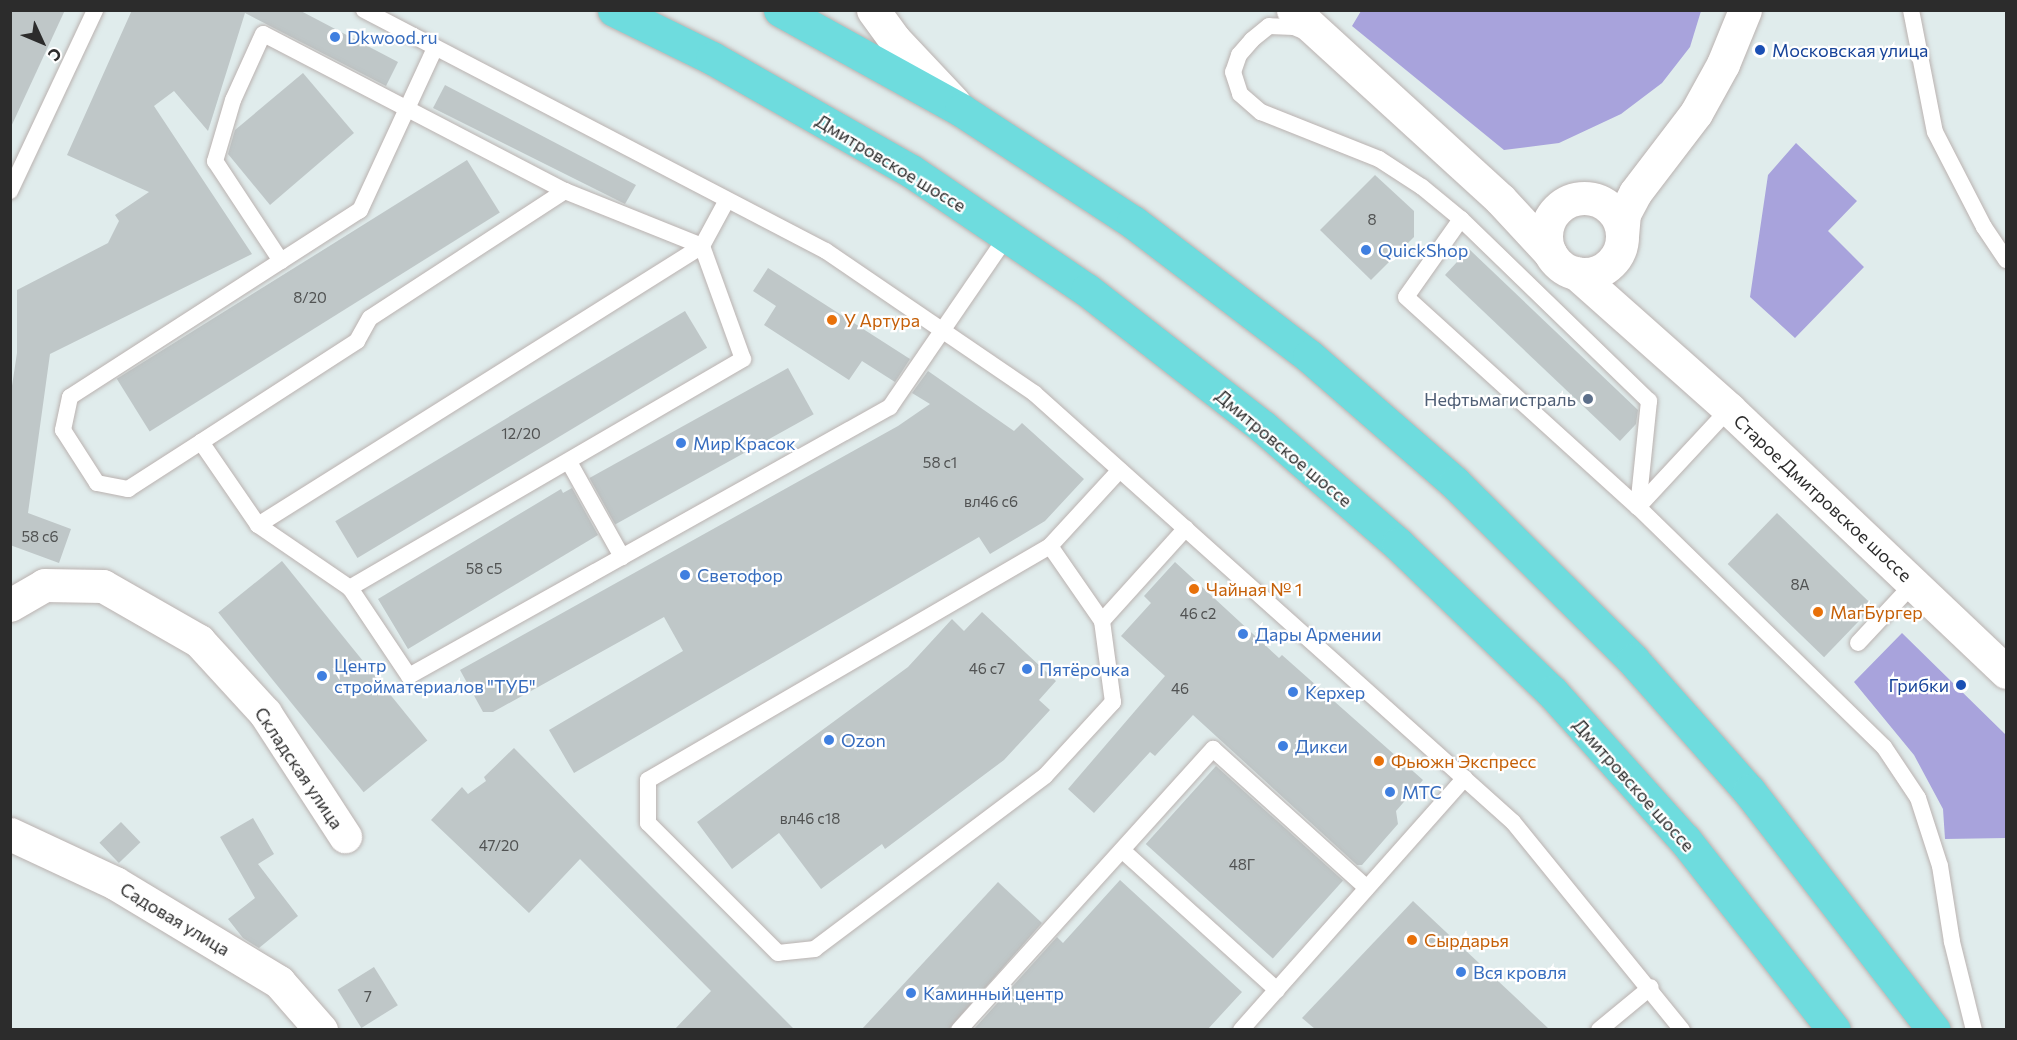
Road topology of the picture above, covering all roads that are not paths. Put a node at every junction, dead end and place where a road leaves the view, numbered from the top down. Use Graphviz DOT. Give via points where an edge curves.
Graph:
graph roads {
  1 [pos="94,10"];
  2 [pos="364,10"];
  3 [pos="615,10"];
  4 [pos="780,10"];
  5 [pos="873,10"];
  6 [pos="1293,10"];
  7 [pos="1744,10"];
  8 [pos="1911,10"];
  9 [pos="1331,44"];
  10 [pos="435,48"];
  11 [pos="407,109"];
  12 [pos="961,110"];
  13 [pos="1649,169"];
  14 [pos="10,191"];
  15 [pos="565,191"];
  16 [pos="1587,198"];
  17 [pos="1500,199"];
  18 [pos="727,200"];
  19 [pos="1556,210"];
  20 [pos="1461,219"];
  21 [pos="1007,236"];
  22 [pos="702,246"];
  23 [pos="1619,247"];
  24 [pos="1550,253"];
  25 [pos="2007,260"];
  26 [pos="281,261"];
  27 [pos="1576,273"];
  28 [pos="1638,326"];
  29 [pos="943,330"];
  30 [pos="1729,409"];
  31 [pos="201,442"];
  32 [pos="569,462"];
  33 [pos="1120,470"];
  34 [pos="1638,507"];
  35 [pos="258,525"];
  36 [pos="1186,528"];
  37 [pos="1050,546"];
  38 [pos="622,557"];
  39 [pos="1913,584"];
  40 [pos="350,588"];
  41 [pos="10,605"];
  42 [pos="1102,621"];
  43 [pos="1858,643"];
  44 [pos="2007,672"];
  45 [pos="1465,778"];
  46 [pos="10,834"];
  47 [pos="345,836"];
  48 [pos="1122,850"];
  49 [pos="1367,888"];
  50 [pos="1651,987"];
  51 [pos="1276,990"];
  52 [pos="321,1029"];
  53 [pos="959,1029"];
  54 [pos="1241,1029"];
  55 [pos="1599,1029"];
  56 [pos="1682,1029"];
  57 [pos="1834,1029"];
  58 [pos="1934,1029"];
  59 [pos="1974,1029"];
  1 -- 14 [label="lane"];
  2 -- 10 [label="lane"];
  3 -- 21 [label="highway, Дмитровское шоссе" via="712,58 901,166"];
  4 -- 12 [label="highway"];
  5 -- 12 [label="main road" via="894,39"];
  6 -- 9 [label="main road, Старое Дмитровское шоссе"];
  7 -- 13 [label="main road" via="1723,64 1696,113"];
  8 -- 25 [label="lane" via="1935,132 1984,227"];
  9 -- 17 [label="main road, Старое Дмитровское шоссе"];
  9 -- 20 [label="lane" via="1294,27 1269,26 1239,54 1233,72 1240,94 1261,112 1379,159"];
  10 -- 11 [label="lane"];
  10 -- 18 [label="lane"];
  11 -- 15 [label="lane"];
  11 -- 26 [label="lane" via="360,210"];
  11 -- 26 [label="lane" via="263,34 233,100 215,161"];
  12 -- 58 [label="highway" via="1133,222 1309,356 1455,483 1633,660 1749,790"];
  13 -- 16 [label="main road" via="1628,187"];
  13 -- 23 [label="main road" via="1624,214"];
  15 -- 22 [label="lane"];
  15 -- 31 [label="lane" via="370,318 357,341"];
  16 -- 19 [label="main road, Старое Дмитровское шоссе" via="1576,199"];
  16 -- 23 [label="main road, Старое Дмитровское шоссе" via="1616,215"];
  17 -- 19 [label="main road, Старое Дмитровское шоссе" via="1524,210"];
  17 -- 24 [label="main road, Старое Дмитровское шоссе"];
  18 -- 22 [label="lane"];
  18 -- 29 [label="lane" via="826,251"];
  19 -- 24 [label="main road" via="1547,231"];
  20 -- 34 [label="lane" via="1649,401"];
  20 -- 34 [label="lane" via="1406,297"];
  21 -- 29 [label="lane"];
  21 -- 57 [label="highway, Дмитровское шоссе" via="1087,290 1263,427 1398,544 1552,692 1677,832"];
  22 -- 32 [label="lane" via="743,359"];
  22 -- 35 [label="lane"];
  23 -- 27 [label="main road" via="1598,272"];
  23 -- 28 [label="main road, Старое Дмитровское шоссе" via="1620,300"];
  24 -- 27 [label="main road, Старое Дмитровское шоссе" via="1565,269"];
  26 -- 31 [label="lane" via="70,398 63,430 97,483 128,489"];
  27 -- 28 [label="main road, Старое Дмитровское шоссе"];
  28 -- 30 [label="main road, Старое Дмитровское шоссе"];
  29 -- 33 [label="lane" via="1034,393"];
  29 -- 38 [label="lane" via="890,407"];
  30 -- 34 [label="lane"];
  30 -- 39 [label="main road, Старое Дмитровское шоссе"];
  31 -- 35 [label="lane"];
  32 -- 38 [label="lane"];
  32 -- 40 [label="lane"];
  33 -- 36 [label="lane"];
  33 -- 37 [label="lane"];
  34 -- 59 [label="lane" via="1884,747 1918,798 1940,866"];
  35 -- 40 [label="lane"];
  36 -- 42 [label="lane"];
  36 -- 45 [label="lane"];
  37 -- 42 [label="lane"];
  37 -- 42 [label="lane" via="648,780 648,823 778,953 815,949 1045,776 1113,702"];
  38 -- 40 [label="lane" via="410,676"];
  39 -- 43 [label="lane"];
  39 -- 44 [label="main road, Старое Дмитровское шоссе"];
  41 -- 47 [label="main road, Складская улица" via="44,585 103,586 199,641 265,713"];
  45 -- 49 [label="lane"];
  45 -- 50 [label="lane" via="1513,822"];
  46 -- 52 [label="main road, Садовая улица" via="115,883 279,982"];
  48 -- 49 [label="lane" via="1214,749"];
  48 -- 51 [label="lane"];
  48 -- 53 [label="lane"];
  49 -- 51 [label="lane"];
  50 -- 55 [label="lane"];
  50 -- 56 [label="lane"];
  51 -- 54 [label="lane"];
}
